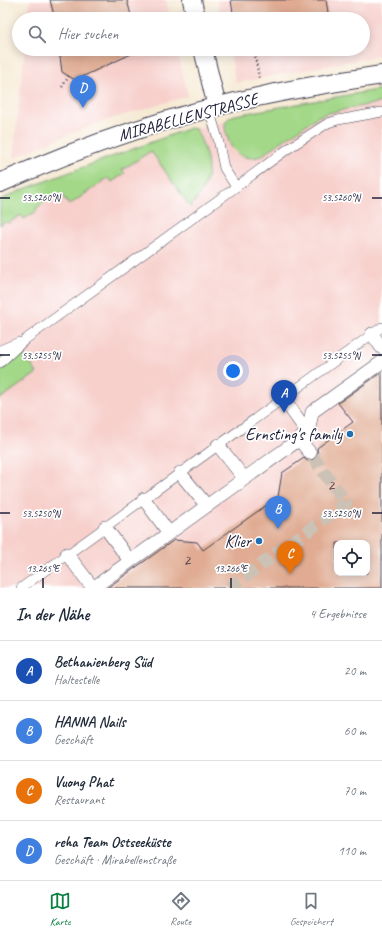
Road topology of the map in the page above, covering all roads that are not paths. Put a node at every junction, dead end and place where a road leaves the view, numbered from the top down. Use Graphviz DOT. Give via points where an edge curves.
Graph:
graph roads {
  1 [pos="192,0"];
  2 [pos="195,12"];
  3 [pos="204,56"];
  4 [pos="382,75"];
  5 [pos="213,108"];
  6 [pos="382,112"];
  7 [pos="0,183"];
  8 [pos="236,186"];
  9 [pos="377,330"];
  10 [pos="26,339"];
  11 [pos="382,348"];
  12 [pos="0,350"];
  13 [pos="382,362"];
  14 [pos="0,363"];
  15 [pos="283,398"];
  16 [pos="304,436"];
  17 [pos="218,445"];
  18 [pos="310,453"];
  19 [pos="180,473"];
  20 [pos="244,478"];
  21 [pos="144,499"];
  22 [pos="207,506"];
  23 [pos="105,527"];
  24 [pos="169,533"];
  25 [pos="67,554"];
  26 [pos="130,561"];
  27 [pos="20,588"];
  28 [pos="93,588"];
  1 -- 2 [label="street"];
  3 -- 5 [label="street"];
  4 -- 5 [label="street, MIRABELLENSTRASSE" via="262,96"];
  5 -- 7 [label="street, MIRABELLENSTRASSE" via="126,132"];
  5 -- 8 [label="lane" via="224,168"];
  6 -- 8 [label="lane" via="328,123"];
  8 -- 10 [label="lane"];
  9 -- 11 [label="street"];
  9 -- 15 [label="lane"];
  10 -- 12 [label="lane"];
  10 -- 14 [label="lane"];
  13 -- 16 [label="street" via="312,412"];
  15 -- 16 [label="street"];
  15 -- 17 [label="lane"];
  16 -- 18 [label="street"];
  16 -- 20 [label="street"];
  17 -- 19 [label="lane"];
  17 -- 20 [label="street"];
  19 -- 21 [label="lane"];
  19 -- 22 [label="street"];
  20 -- 22 [label="street"];
  21 -- 23 [label="lane"];
  21 -- 24 [label="street"];
  22 -- 24 [label="street"];
  23 -- 25 [label="lane"];
  23 -- 26 [label="street"];
  24 -- 26 [label="street"];
  25 -- 27 [label="lane"];
  25 -- 28 [label="street"];
  26 -- 28 [label="street"];
}
